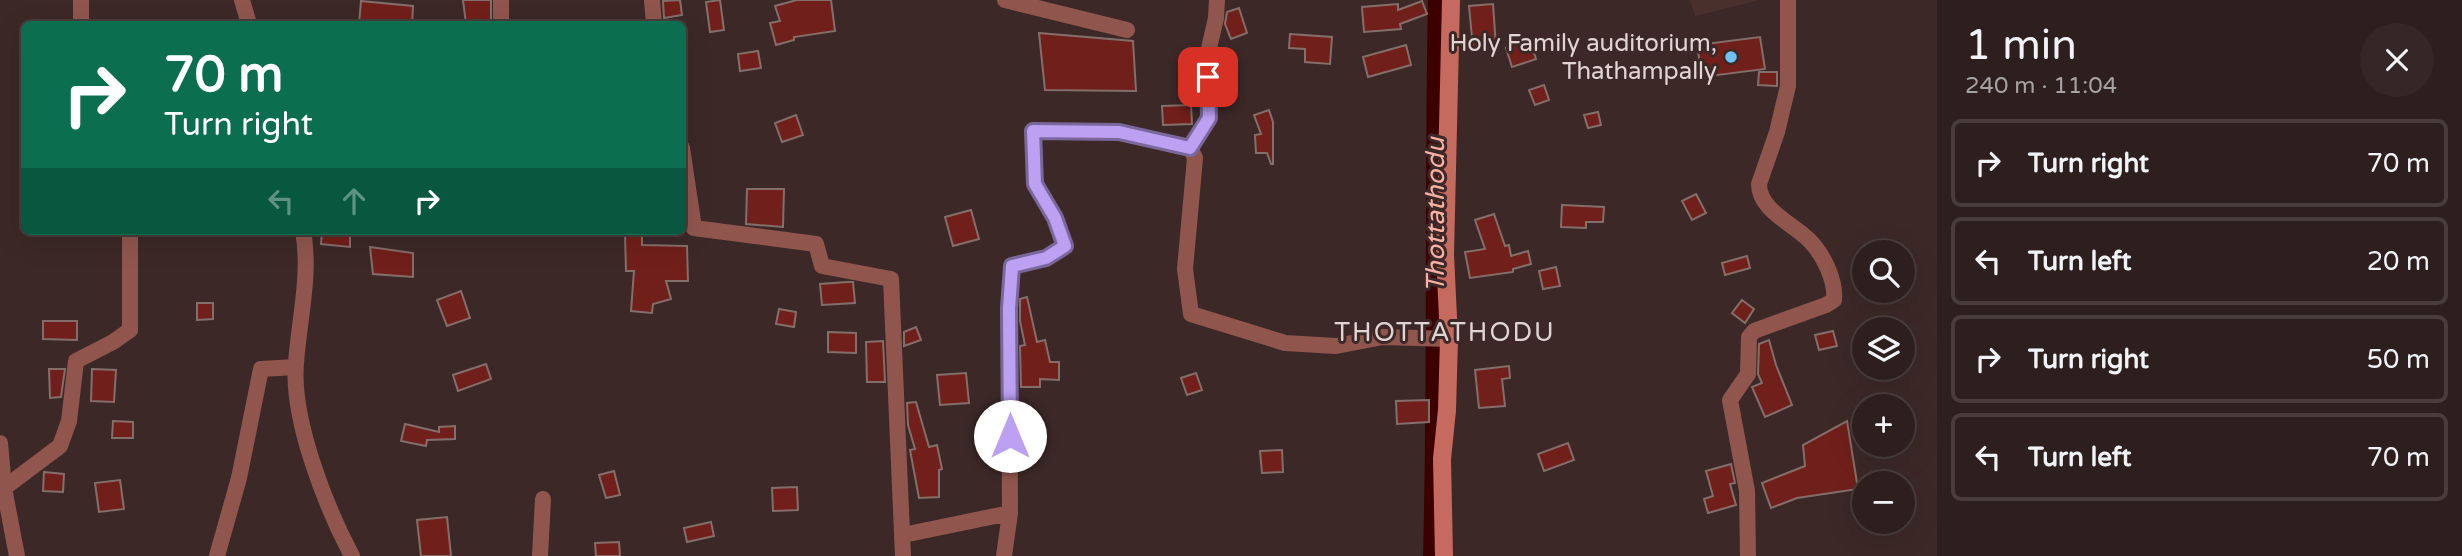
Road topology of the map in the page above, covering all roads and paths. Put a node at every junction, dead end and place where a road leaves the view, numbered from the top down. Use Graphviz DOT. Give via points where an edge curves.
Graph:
graph roads {
  1 [pos="81,0"];
  2 [pos="242,0"];
  3 [pos="501,0"];
  4 [pos="652,0"];
  5 [pos="1005,0"];
  6 [pos="1217,0"];
  7 [pos="1451,0"];
  8 [pos="1788,0"];
  9 [pos="81,21"];
  10 [pos="248,21"];
  11 [pos="502,21"];
  12 [pos="654,21"];
  13 [pos="1127,30"];
  14 [pos="1190,148"];
  15 [pos="686,201"];
  16 [pos="688,228"];
  17 [pos="130,235"];
  18 [pos="304,235"];
  19 [pos="1441,339"];
  20 [pos="295,367"];
  21 [pos="0,443"];
  22 [pos="4,488"];
  23 [pos="543,499"];
  24 [pos="1010,513"];
  25 [pos="340,533"];
  26 [pos="903,535"];
  27 [pos="17,556"];
  28 [pos="217,556"];
  29 [pos="339,556"];
  30 [pos="352,556"];
  31 [pos="540,556"];
  32 [pos="903,556"];
  33 [pos="1004,556"];
  34 [pos="1444,556"];
  35 [pos="1748,556"];
  1 -- 9 [label="street"];
  2 -- 10 [label="street"];
  3 -- 11 [label="street"];
  4 -- 12 [label="street"];
  5 -- 13 [label="street"];
  6 -- 14 [label="street" via="1207,57 1209,118"];
  7 -- 19 [label="street"];
  8 -- 35 [label="street" via="1788,86 1759,191 1764,202 1810,241 1835,289 1834,300 1826,305 1749,337 1748,374 1730,400 1747,491"];
  14 -- 19 [label="street" via="1195,159 1185,269 1191,314 1285,343 1336,346 1383,337"];
  14 -- 24 [label="street" via="1119,132 1033,131 1035,184 1065,246 1046,258 1012,266"];
  15 -- 16 [label="street"];
  16 -- 26 [label="street" via="816,244 822,266 891,279"];
  17 -- 22 [label="street" via="130,330 75,360 69,421 60,446"];
  18 -- 20 [label="street" via="307,254"];
  19 -- 34 [label="street" via="1447,410 1442,459"];
  20 -- 25 [label="street" via="302,427"];
  20 -- 28 [label="street" via="261,369 239,478"];
  21 -- 22 [label="street"];
  22 -- 27 [label="street"];
  23 -- 31 [label="street"];
  24 -- 26 [label="street"];
  24 -- 33 [label="street"];
  25 -- 29 [label="street"];
  25 -- 30 [label="street"];
  26 -- 32 [label="street"];
}
